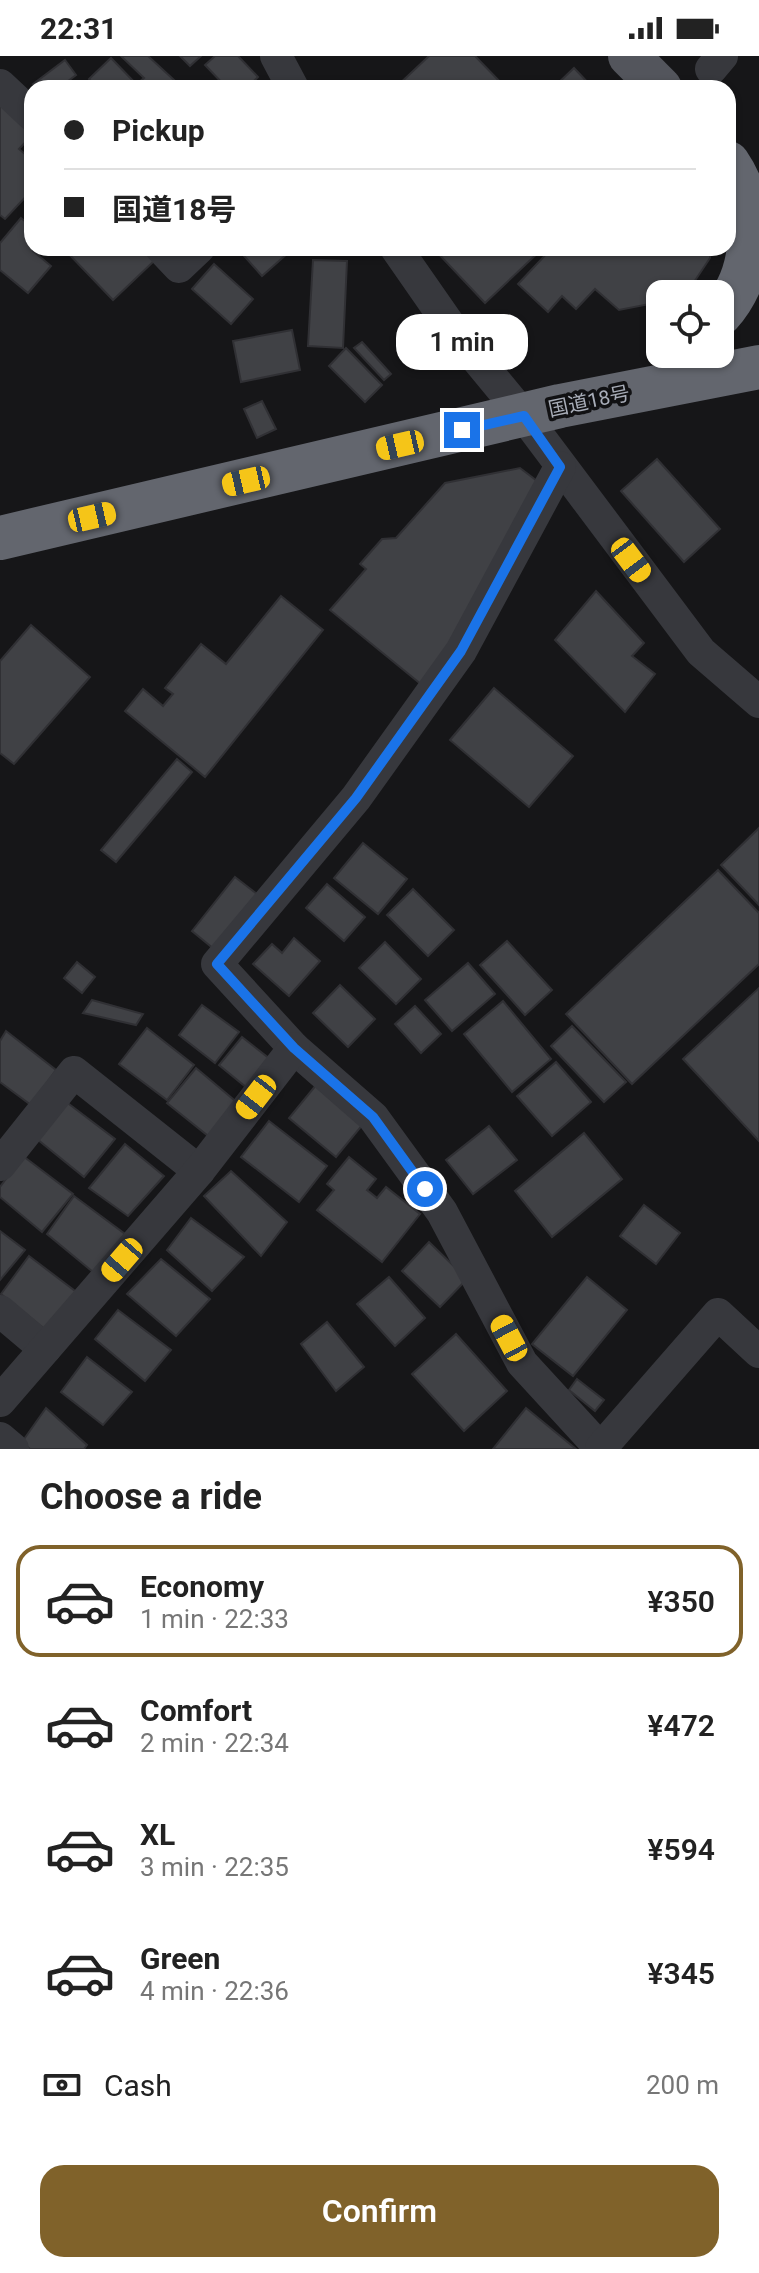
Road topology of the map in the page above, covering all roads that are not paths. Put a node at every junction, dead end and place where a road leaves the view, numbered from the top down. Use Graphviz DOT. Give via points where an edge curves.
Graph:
graph roads {
  1 [pos="276,56"];
  2 [pos="629,56"];
  3 [pos="289,80"];
  4 [pos="653,80"];
  5 [pos="0,85"];
  6 [pos="24,108"];
  7 [pos="736,160"];
  8 [pos="736,179"];
  9 [pos="759,182"];
  10 [pos="169,256"];
  11 [pos="191,256"];
  12 [pos="402,256"];
  13 [pos="734,292"];
  14 [pos="646,366"];
  15 [pos="759,367"];
  16 [pos="542,411"];
  17 [pos="560,467"];
  18 [pos="0,538"];
  19 [pos="759,702"];
  20 [pos="294,1048"];
  21 [pos="0,1165"];
  22 [pos="199,1171"];
  23 [pos="0,1311"];
  24 [pos="45,1349"];
  25 [pos="759,1352"];
  26 [pos="0,1401"];
  27 [pos="0,1438"];
  28 [pos="13,1449"];
  29 [pos="601,1449"];
  1 -- 3 [label="street"];
  2 -- 4 [label="main road"];
  5 -- 6 [label="street"];
  7 -- 9 [label="main road"];
  8 -- 13 [label="highway" via="753,231 744,277"];
  10 -- 11 [label="street" via="179,267"];
  12 -- 16 [label="street" via="453,330"];
  14 -- 16 [label="highway"];
  15 -- 16 [label="highway, 国道18号"];
  16 -- 17 [label="street"];
  16 -- 18 [label="highway, 国道18号"];
  17 -- 19 [label="street" via="701,652"];
  17 -- 20 [label="street" via="461,651 356,798 217,964"];
  20 -- 22 [label="street"];
  20 -- 29 [label="street" via="373,1117 442,1212 522,1363"];
  21 -- 22 [label="street" via="74,1072"];
  22 -- 24 [label="street"];
  23 -- 24 [label="street"];
  24 -- 26 [label="street"];
  25 -- 29 [label="street" via="718,1314"];
  27 -- 28 [label="street"];
}
